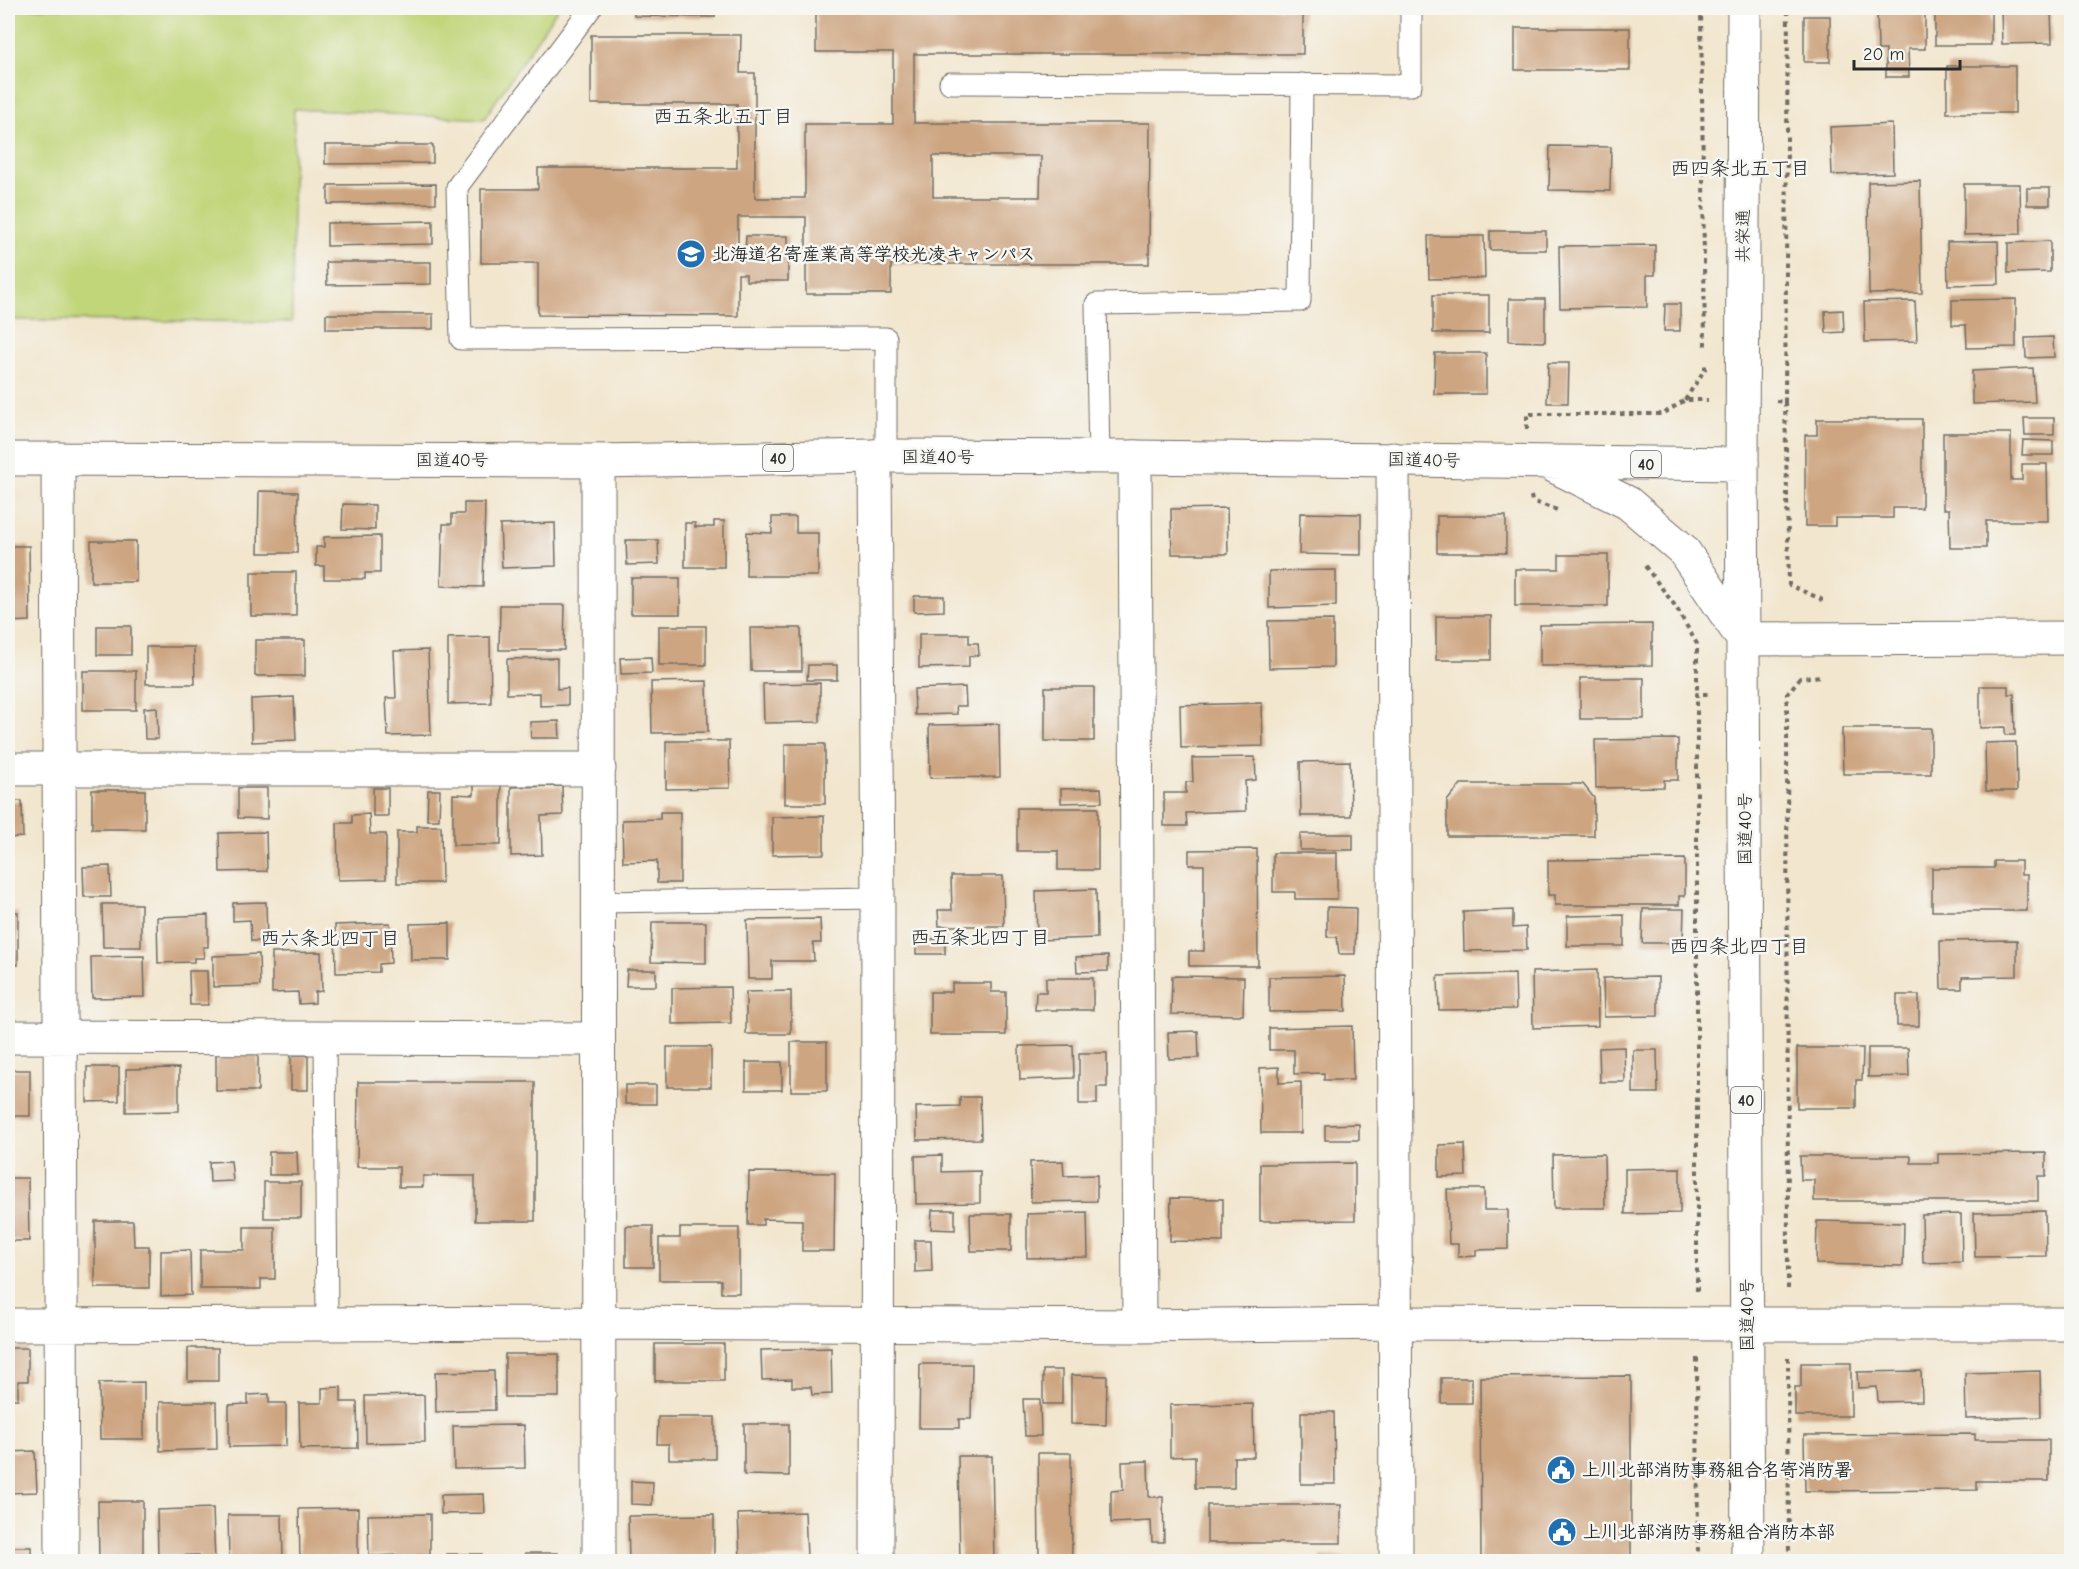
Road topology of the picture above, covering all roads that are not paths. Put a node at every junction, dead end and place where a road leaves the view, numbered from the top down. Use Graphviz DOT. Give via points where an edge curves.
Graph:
graph roads {
  1 [pos="591,8"];
  2 [pos="1411,8"];
  3 [pos="1744,8"];
  4 [pos="950,83"];
  5 [pos="1302,84"];
  6 [pos="881,456"];
  7 [pos="1099,457"];
  8 [pos="1135,457"];
  9 [pos="8,459"];
  10 [pos="58,459"];
  11 [pos="1393,459"];
  12 [pos="598,461"];
  13 [pos="1549,463"];
  14 [pos="1742,464"];
  15 [pos="2072,638"];
  16 [pos="1743,639"];
  17 [pos="8,769"];
  18 [pos="58,769"];
  19 [pos="599,770"];
  20 [pos="878,898"];
  21 [pos="600,902"];
  22 [pos="61,1036"];
  23 [pos="8,1037"];
  24 [pos="325,1038"];
  25 [pos="598,1040"];
  26 [pos="600,1323"];
  27 [pos="1396,1323"];
  28 [pos="327,1324"];
  29 [pos="1747,1324"];
  30 [pos="2072,1324"];
  31 [pos="8,1325"];
  32 [pos="61,1325"];
  33 [pos="877,1325"];
  34 [pos="1138,1326"];
  35 [pos="62,1562"];
  36 [pos="599,1562"];
  37 [pos="877,1562"];
  38 [pos="1396,1562"];
  39 [pos="1748,1562"];
  1 -- 6 [label="lane" via="457,187 461,339 886,338"];
  2 -- 5 [label="lane" via="1411,85"];
  3 -- 14 [label="main road, 共栄通"];
  4 -- 5 [label="lane"];
  5 -- 7 [label="lane" via="1300,300 1096,304"];
  6 -- 7 [label="main road, 国道40号 / 40"];
  6 -- 12 [label="main road, 国道40号 / 40"];
  6 -- 20 [label="main road"];
  7 -- 8 [label="main road, 国道40号 / 40"];
  8 -- 11 [label="main road, 国道40号 / 40"];
  8 -- 34 [label="main road"];
  9 -- 10 [label="main road, 国道40号 / 40"];
  10 -- 12 [label="main road, 国道40号 / 40"];
  10 -- 18 [label="main road"];
  11 -- 13 [label="main road, 国道40号 / 40"];
  11 -- 27 [label="main road"];
  12 -- 19 [label="main road"];
  13 -- 14 [label="main road, 国道40号 / 40"];
  13 -- 16 [label="main road" via="1628,503 1683,550"];
  14 -- 16 [label="main road, 国道40号 / 40"];
  15 -- 16 [label="main road"];
  16 -- 29 [label="main road, 国道40号 / 40"];
  17 -- 18 [label="main road"];
  18 -- 19 [label="main road"];
  18 -- 22 [label="main road"];
  19 -- 21 [label="main road"];
  20 -- 21 [label="lane"];
  20 -- 33 [label="main road"];
  21 -- 25 [label="main road"];
  22 -- 23 [label="main road"];
  22 -- 24 [label="main road"];
  22 -- 32 [label="main road"];
  24 -- 25 [label="main road"];
  24 -- 28 [label="lane"];
  25 -- 26 [label="main road"];
  26 -- 28 [label="main road"];
  26 -- 33 [label="main road"];
  26 -- 36 [label="main road"];
  27 -- 29 [label="main road"];
  27 -- 34 [label="main road"];
  27 -- 38 [label="main road"];
  28 -- 32 [label="main road"];
  29 -- 30 [label="main road"];
  29 -- 39 [label="main road, 国道40号 / 40"];
  31 -- 32 [label="main road"];
  32 -- 35 [label="main road"];
  33 -- 34 [label="main road"];
  33 -- 37 [label="main road"];
}
